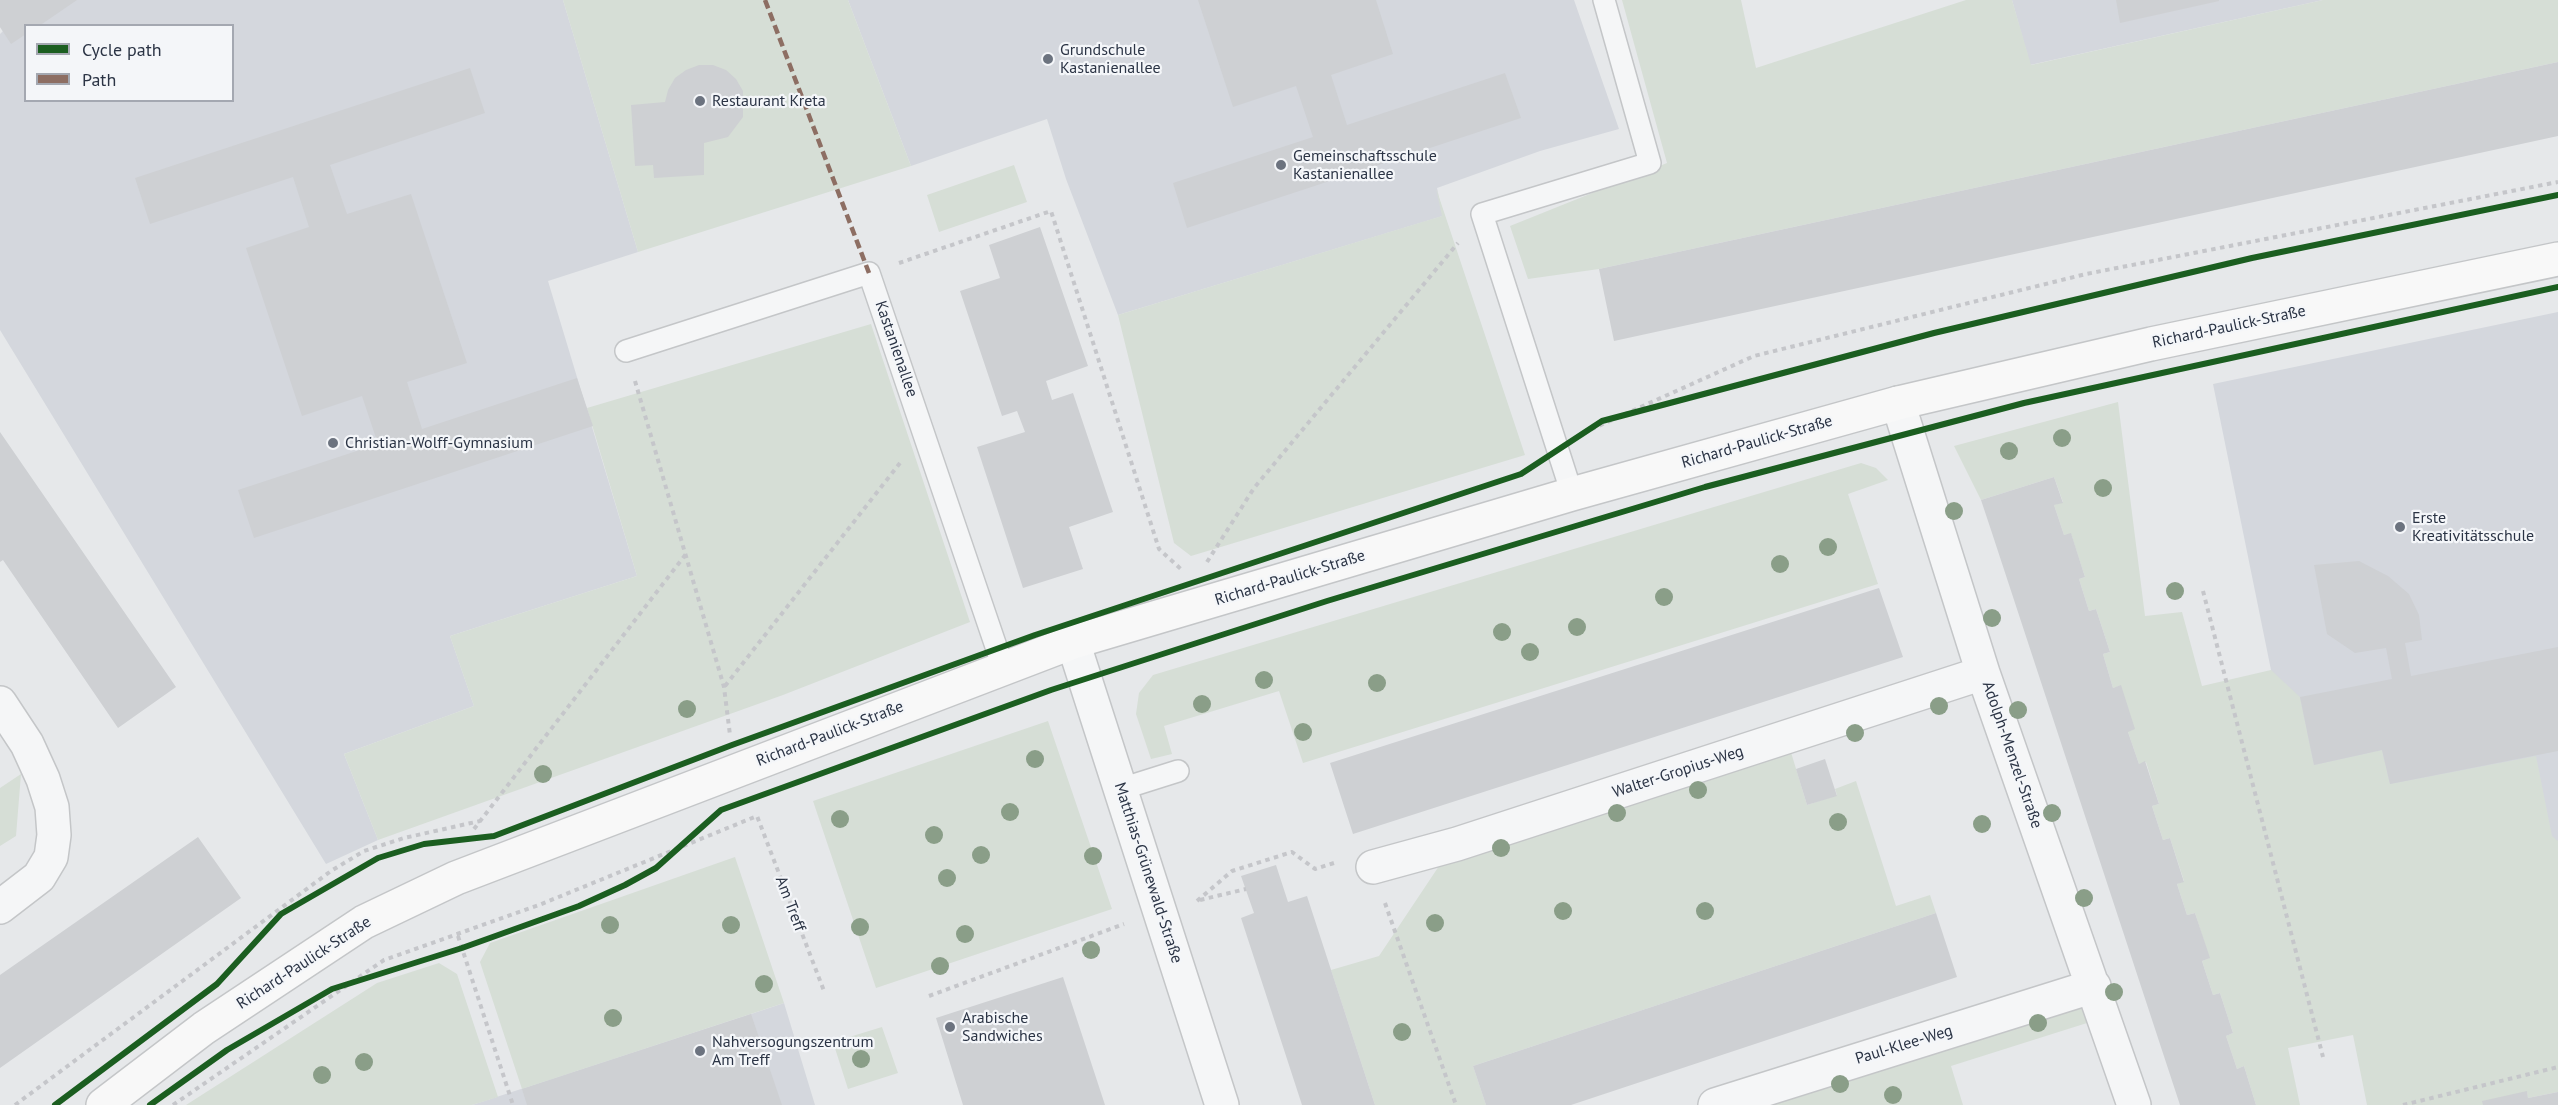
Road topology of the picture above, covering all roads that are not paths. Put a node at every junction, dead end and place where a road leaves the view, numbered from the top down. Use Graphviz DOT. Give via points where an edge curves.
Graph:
graph roads {
  1 [pos="1604,0"];
  2 [pos="2558,258"];
  3 [pos="626,351"];
  4 [pos="1898,403"];
  5 [pos="1572,494"];
  6 [pos="1073,642"];
  7 [pos="1004,668"];
  8 [pos="1983,673"];
  9 [pos="0,703"];
  10 [pos="1178,771"];
  11 [pos="1121,789"];
  12 [pos="1373,867"];
  13 [pos="0,907"];
  14 [pos="2094,986"];
  15 [pos="103,1105"];
  16 [pos="1222,1105"];
  17 [pos="1715,1105"];
  18 [pos="2134,1105"];
  1 -- 5 [label="lane" via="1650,163 1482,214"];
  2 -- 4 [label="street, Richard-Paulick-Straße" via="2151,344"];
  3 -- 7 [label="lane, Kastanienallee" via="869,273"];
  4 -- 5 [label="street, Richard-Paulick-Straße"];
  4 -- 8 [label="street, Adolph-Menzel-Straße"];
  5 -- 6 [label="street, Richard-Paulick-Straße"];
  6 -- 7 [label="street, Richard-Paulick-Straße"];
  6 -- 11 [label="street, Matthias-Grünewald-Straße"];
  7 -- 15 [label="street, Richard-Paulick-Straße" via="456,878 364,922 204,1028"];
  8 -- 12 [label="street, Walter-Gropius-Weg" via="1457,844"];
  8 -- 14 [label="street, Adolph-Menzel-Straße"];
  9 -- 13 [label="street" via="27,744 43,779 52,807 54,835 51,857 39,877"];
  10 -- 11 [label="lane"];
  11 -- 16 [label="street, Matthias-Grünewald-Straße"];
  14 -- 17 [label="street, Paul-Klee-Weg"];
  14 -- 18 [label="street, Adolph-Menzel-Straße"];
}
